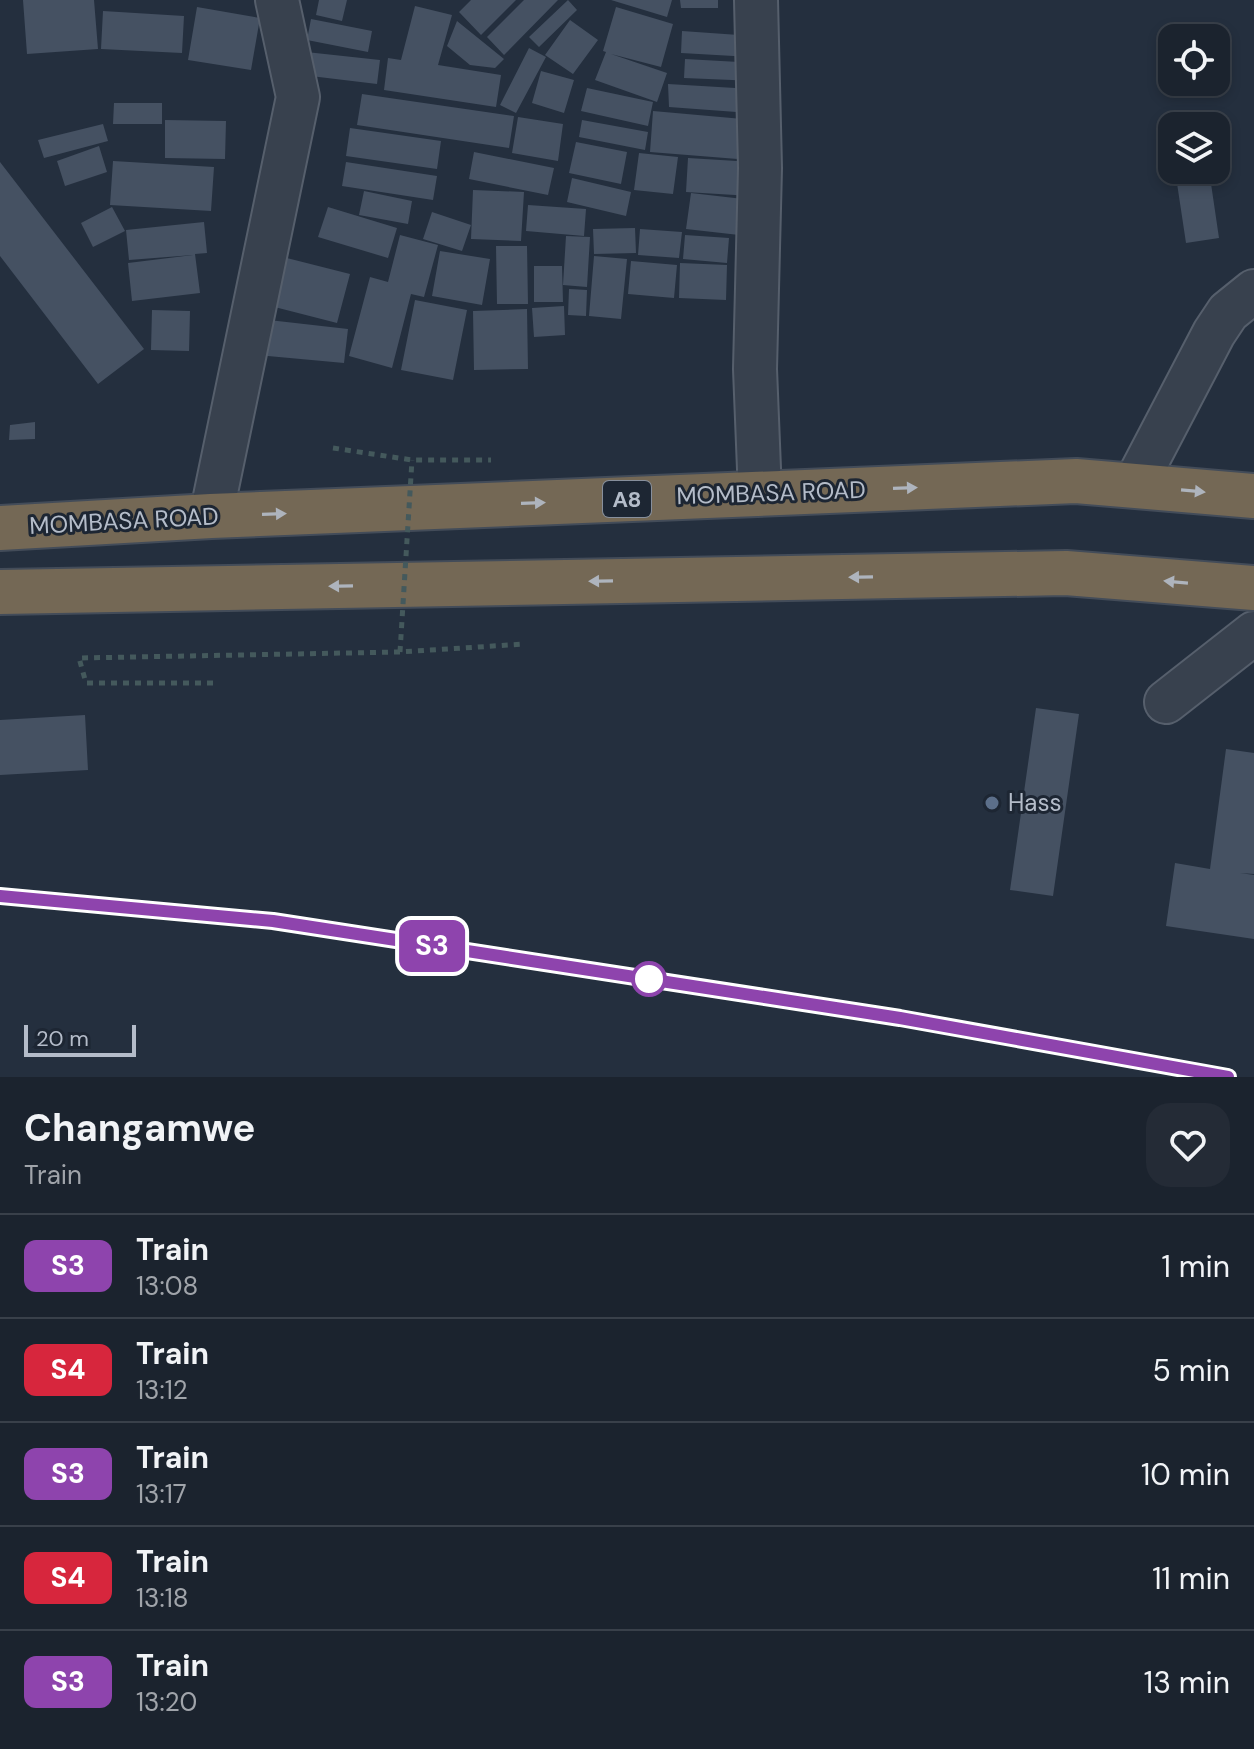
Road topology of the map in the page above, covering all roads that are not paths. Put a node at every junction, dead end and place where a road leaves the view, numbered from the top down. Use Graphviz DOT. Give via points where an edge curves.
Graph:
graph roads {
  1 [pos="277,0"];
  2 [pos="756,0"];
  3 [pos="1254,291"];
  4 [pos="1134,486"];
  5 [pos="760,494"];
  6 [pos="1254,496"];
  7 [pos="0,515"];
  8 [pos="211,516"];
  9 [pos="76,524"];
  10 [pos="0,528"];
  11 [pos="1254,588"];
  12 [pos="0,592"];
  13 [pos="1254,633"];
  14 [pos="1166,702"];
  1 -- 8 [label="street" via="298,97"];
  2 -- 5 [label="street"];
  3 -- 4 [label="street" via="1228,312 1214,333"];
  5 -- 4 [label="highway, MOMBASA ROAD / A8, one-way" via="1076,481"];
  4 -- 6 [label="highway, MOMBASA ROAD / A8, one-way"];
  8 -- 5 [label="highway, MOMBASA ROAD / A8, one-way"];
  7 -- 9 [label="highway"];
  8 -- 9 [label="highway, MOMBASA ROAD / A8"];
  9 -- 10 [label="highway, MOMBASA ROAD / A8"];
  11 -- 12 [label="highway, one-way" via="1066,573"];
  13 -- 14 [label="street"];
}
